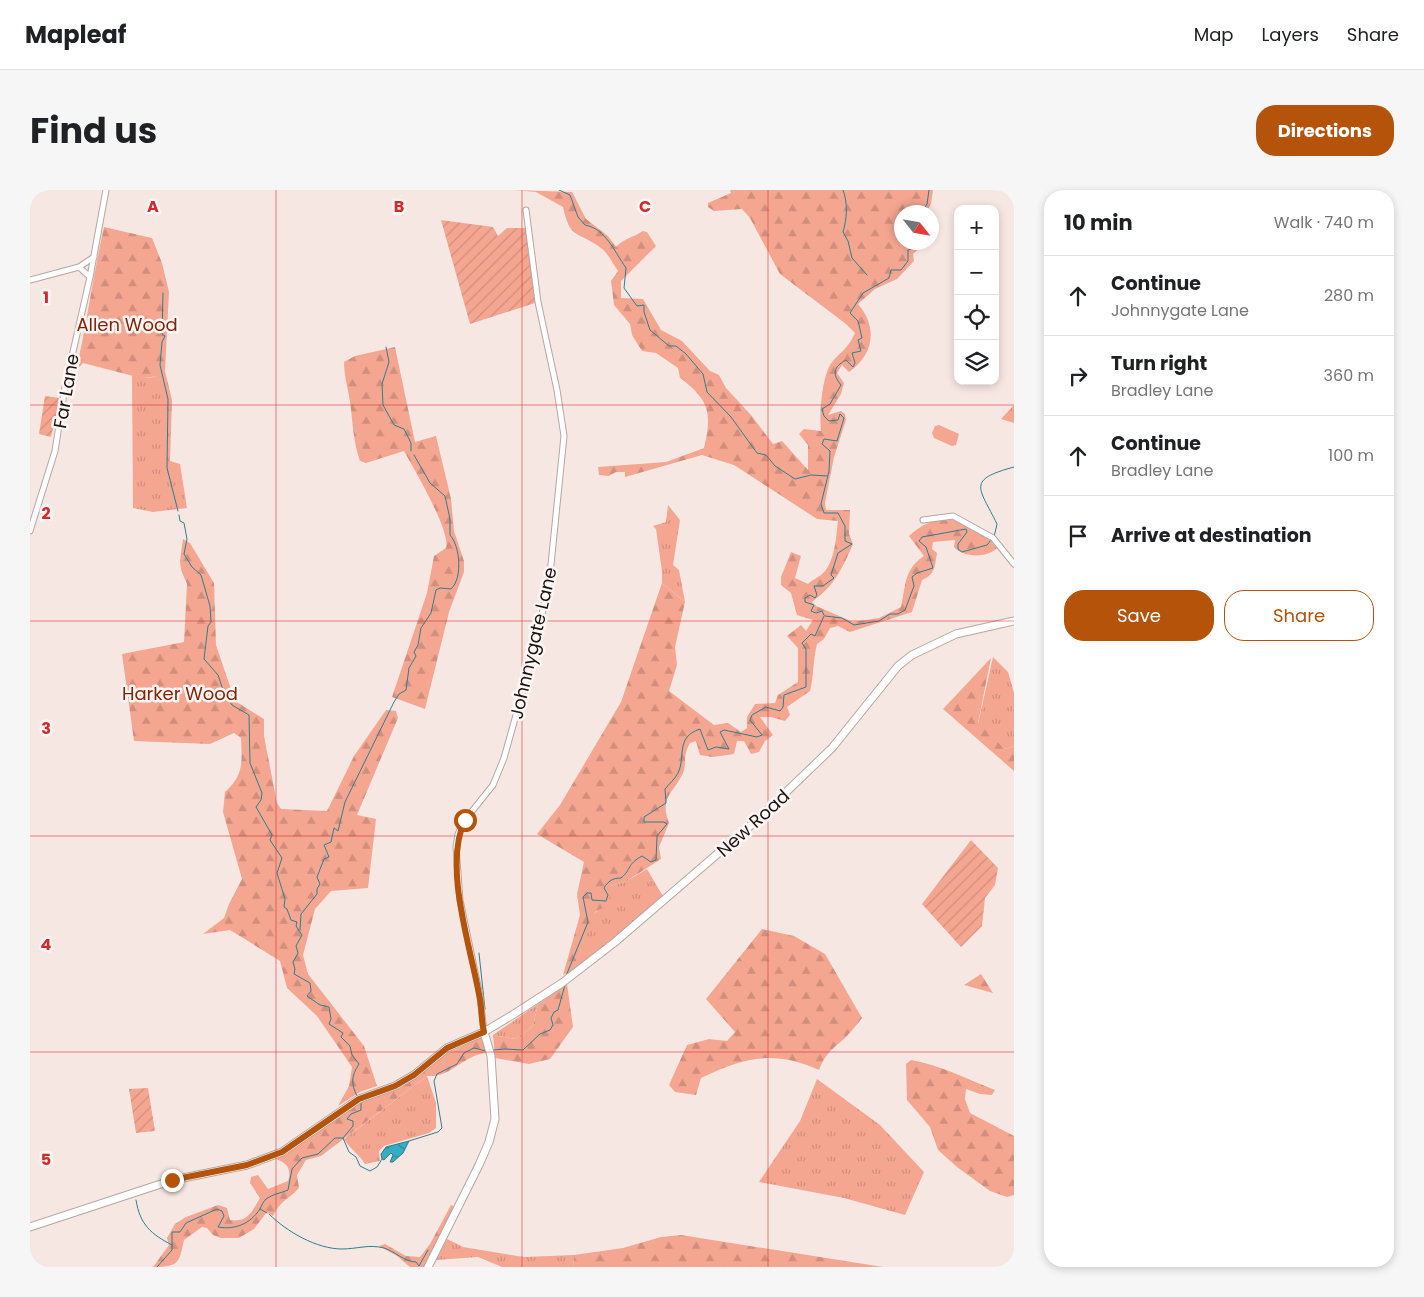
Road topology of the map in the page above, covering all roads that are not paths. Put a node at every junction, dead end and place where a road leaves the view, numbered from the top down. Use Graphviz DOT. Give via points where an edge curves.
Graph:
graph roads {
  1 [pos="106,190"];
  2 [pos="526,210"];
  3 [pos="94,257"];
  4 [pos="79,267"];
  5 [pos="90,277"];
  6 [pos="30,280"];
  7 [pos="923,520"];
  8 [pos="30,531"];
  9 [pos="1014,564"];
  10 [pos="1014,621"];
  11 [pos="484,1032"];
  12 [pos="30,1227"];
  13 [pos="428,1267"];
  1 -- 3 [label="street, Far Lane"];
  2 -- 11 [label="street, Johnnygate Lane" via="538,302 564,436 549,584 530,665 504,758 492,785 465,820 456,846 460,900 480,996"];
  3 -- 4 [label="street"];
  3 -- 5 [label="street, Far Lane"];
  4 -- 5 [label="street"];
  4 -- 6 [label="street"];
  5 -- 8 [label="street, Far Lane" via="65,387 55,451"];
  7 -- 9 [label="street" via="953,516 993,538"];
  10 -- 11 [label="main road, New Road" via="956,634 912,654 898,666 832,748 792,788 663,901 562,983"];
  11 -- 12 [label="main road, New Road" via="447,1048 395,1086 359,1099 282,1152 247,1165 172,1180"];
  11 -- 13 [label="main road" via="491,1056 495,1118 489,1142"];
}
